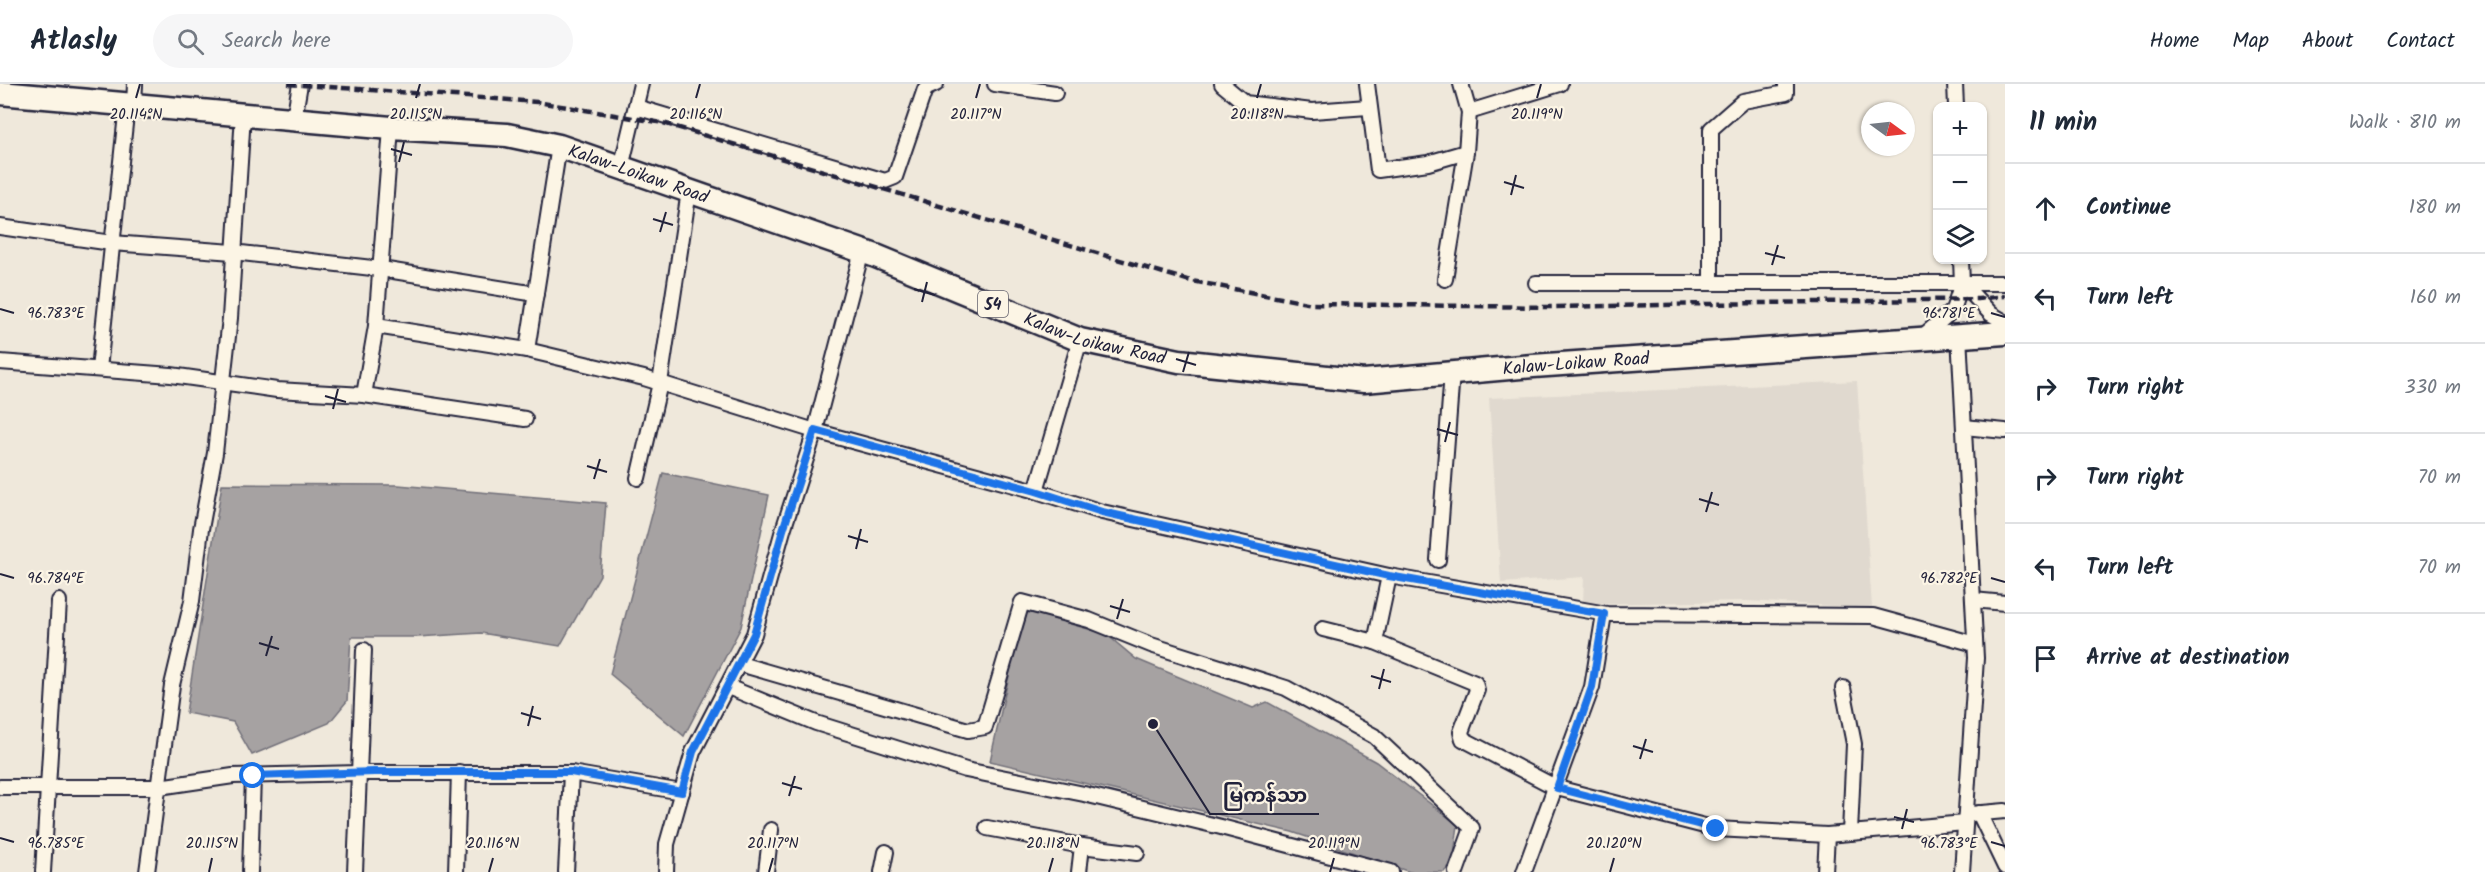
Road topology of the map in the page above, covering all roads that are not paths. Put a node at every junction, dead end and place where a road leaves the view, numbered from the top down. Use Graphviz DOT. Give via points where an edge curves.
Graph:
graph roads {
  1 [pos="300,84"];
  2 [pos="641,84"];
  3 [pos="936,84"];
  4 [pos="995,84"];
  5 [pos="1222,84"];
  6 [pos="1367,84"];
  7 [pos="1461,84"];
  8 [pos="1560,84"];
  9 [pos="1786,84"];
  10 [pos="1955,84"];
  11 [pos="0,93"];
  12 [pos="1055,93"];
  13 [pos="132,98"];
  14 [pos="1956,102"];
  15 [pos="636,106"];
  16 [pos="1368,107"];
  17 [pos="1468,112"];
  18 [pos="243,115"];
  19 [pos="294,119"];
  20 [pos="391,128"];
  21 [pos="559,146"];
  22 [pos="1466,152"];
  23 [pos="621,168"];
  24 [pos="689,191"];
  25 [pos="0,227"];
  26 [pos="112,243"];
  27 [pos="862,251"];
  28 [pos="233,252"];
  29 [pos="1961,264"];
  30 [pos="381,269"];
  31 [pos="1445,279"];
  32 [pos="1536,283"];
  33 [pos="1711,283"];
  34 [pos="1962,283"];
  35 [pos="2005,283"];
  36 [pos="536,294"];
  37 [pos="2005,322"];
  38 [pos="376,326"];
  39 [pos="2005,333"];
  40 [pos="1959,335"];
  41 [pos="1921,338"];
  42 [pos="1080,340"];
  43 [pos="527,350"];
  44 [pos="0,362"];
  45 [pos="99,369"];
  46 [pos="1452,372"];
  47 [pos="224,382"];
  48 [pos="660,383"];
  49 [pos="364,395"];
  50 [pos="525,419"];
  51 [pos="1964,427"];
  52 [pos="815,430"];
  53 [pos="2005,431"];
  54 [pos="638,478"];
  55 [pos="1036,491"];
  56 [pos="1438,560"];
  57 [pos="1389,576"];
  58 [pos="1973,600"];
  59 [pos="59,601"];
  60 [pos="2005,603"];
  61 [pos="1604,614"];
  62 [pos="1323,629"];
  63 [pos="1375,642"];
  64 [pos="1975,644"];
  65 [pos="364,650"];
  66 [pos="740,664"];
  67 [pos="728,687"];
  68 [pos="1843,688"];
  69 [pos="459,772"];
  70 [pos="571,772"];
  71 [pos="358,773"];
  72 [pos="253,776"];
  73 [pos="0,787"];
  74 [pos="159,787"];
  75 [pos="47,788"];
  76 [pos="1557,788"];
  77 [pos="682,792"];
  78 [pos="2005,811"];
  79 [pos="1970,817"];
  80 [pos="987,828"];
  81 [pos="771,830"];
  82 [pos="1850,833"];
  83 [pos="1827,835"];
  84 [pos="1082,846"];
  85 [pos="886,852"];
  86 [pos="1137,853"];
  87 [pos="2005,867"];
  88 [pos="43,872"];
  89 [pos="147,872"];
  90 [pos="250,872"];
  91 [pos="356,872"];
  92 [pos="456,872"];
  93 [pos="566,872"];
  94 [pos="666,872"];
  95 [pos="766,872"];
  96 [pos="882,872"];
  97 [pos="1079,872"];
  98 [pos="1391,872"];
  99 [pos="1456,872"];
  100 [pos="1524,872"];
  101 [pos="1825,872"];
  102 [pos="1962,872"];
  1 -- 19 [label="street"];
  2 -- 15 [label="street"];
  3 -- 15 [label="street" via="925,89 895,177 885,181"];
  4 -- 12 [label="street"];
  5 -- 16 [label="street" via="1245,103 1312,111"];
  6 -- 16 [label="street"];
  7 -- 17 [label="street"];
  8 -- 17 [label="street"];
  9 -- 33 [label="street" via="1786,93 1743,101 1711,129"];
  10 -- 14 [label="street"];
  11 -- 13 [label="main road, Kalaw-Loikaw Road / 54"];
  13 -- 18 [label="main road, Kalaw-Loikaw Road / 54"];
  13 -- 26 [label="street"];
  15 -- 23 [label="street"];
  16 -- 22 [label="street" via="1378,170 1428,163"];
  17 -- 22 [label="street"];
  18 -- 19 [label="main road, Kalaw-Loikaw Road / 54"];
  18 -- 28 [label="street"];
  19 -- 20 [label="main road, Kalaw-Loikaw Road / 54"];
  20 -- 21 [label="main road, Kalaw-Loikaw Road / 54" via="507,135"];
  20 -- 30 [label="street"];
  21 -- 23 [label="main road, Kalaw-Loikaw Road / 54"];
  21 -- 36 [label="street"];
  22 -- 31 [label="street"];
  23 -- 24 [label="main road, Kalaw-Loikaw Road / 54"];
  24 -- 27 [label="main road, Kalaw-Loikaw Road / 54"];
  24 -- 48 [label="street"];
  25 -- 26 [label="street"];
  26 -- 28 [label="street"];
  26 -- 45 [label="street"];
  27 -- 42 [label="main road, Kalaw-Loikaw Road / 54"];
  27 -- 52 [label="street"];
  28 -- 30 [label="street"];
  28 -- 47 [label="street"];
  29 -- 34 [label="street"];
  30 -- 36 [label="street"];
  30 -- 38 [label="street"];
  32 -- 33 [label="street"];
  33 -- 34 [label="street"];
  34 -- 35 [label="street"];
  34 -- 37 [label="street" via="1991,314"];
  34 -- 41 [label="street" via="1953,310"];
  36 -- 43 [label="street"];
  38 -- 43 [label="street"];
  38 -- 49 [label="street"];
  39 -- 40 [label="main road, Kalaw-Loikaw Road / 54"];
  40 -- 41 [label="main road, Kalaw-Loikaw Road / 54"];
  40 -- 51 [label="street"];
  41 -- 46 [label="main road, Kalaw-Loikaw Road / 54"];
  42 -- 46 [label="main road, Kalaw-Loikaw Road / 54" via="1179,361 1364,381"];
  42 -- 55 [label="street"];
  43 -- 48 [label="street"];
  44 -- 45 [label="street"];
  45 -- 47 [label="street"];
  46 -- 56 [label="street"];
  47 -- 49 [label="street" via="277,390"];
  47 -- 74 [label="street" via="192,601 172,686"];
  48 -- 52 [label="street"];
  48 -- 54 [label="street"];
  49 -- 50 [label="street"];
  51 -- 53 [label="street"];
  51 -- 58 [label="street"];
  52 -- 55 [label="street"];
  52 -- 66 [label="street" via="754,634"];
  55 -- 57 [label="street" via="1102,512"];
  57 -- 61 [label="street"];
  57 -- 63 [label="street"];
  58 -- 60 [label="street"];
  58 -- 64 [label="street"];
  59 -- 75 [label="street"];
  61 -- 64 [label="street" via="1874,616"];
  61 -- 76 [label="street" via="1592,687"];
  62 -- 63 [label="street"];
  63 -- 76 [label="street" via="1475,683 1478,690 1461,732 1463,739"];
  64 -- 79 [label="street"];
  65 -- 71 [label="street"];
  66 -- 67 [label="street"];
  66 -- 99 [label="street" via="968,730 986,727 1022,602 1048,607 1286,688 1374,736 1472,828"];
  67 -- 77 [label="street" via="693,752"];
  67 -- 98 [label="street" via="816,723 966,770 1084,794"];
  68 -- 82 [label="street" via="1854,744"];
  69 -- 70 [label="street"];
  69 -- 71 [label="street"];
  69 -- 92 [label="street"];
  70 -- 77 [label="street"];
  70 -- 93 [label="street"];
  71 -- 72 [label="street"];
  71 -- 91 [label="street"];
  72 -- 74 [label="street"];
  72 -- 90 [label="street"];
  73 -- 75 [label="street"];
  74 -- 75 [label="street"];
  74 -- 89 [label="street"];
  75 -- 88 [label="street"];
  76 -- 83 [label="street" via="1716,829"];
  76 -- 100 [label="street"];
  77 -- 94 [label="street" via="667,844"];
  78 -- 79 [label="street"];
  79 -- 82 [label="street"];
  79 -- 87 [label="street"];
  79 -- 102 [label="street"];
  80 -- 84 [label="street"];
  81 -- 95 [label="street"];
  82 -- 83 [label="street"];
  83 -- 101 [label="street"];
  84 -- 86 [label="street"];
  84 -- 97 [label="street"];
  85 -- 96 [label="street"];
}
